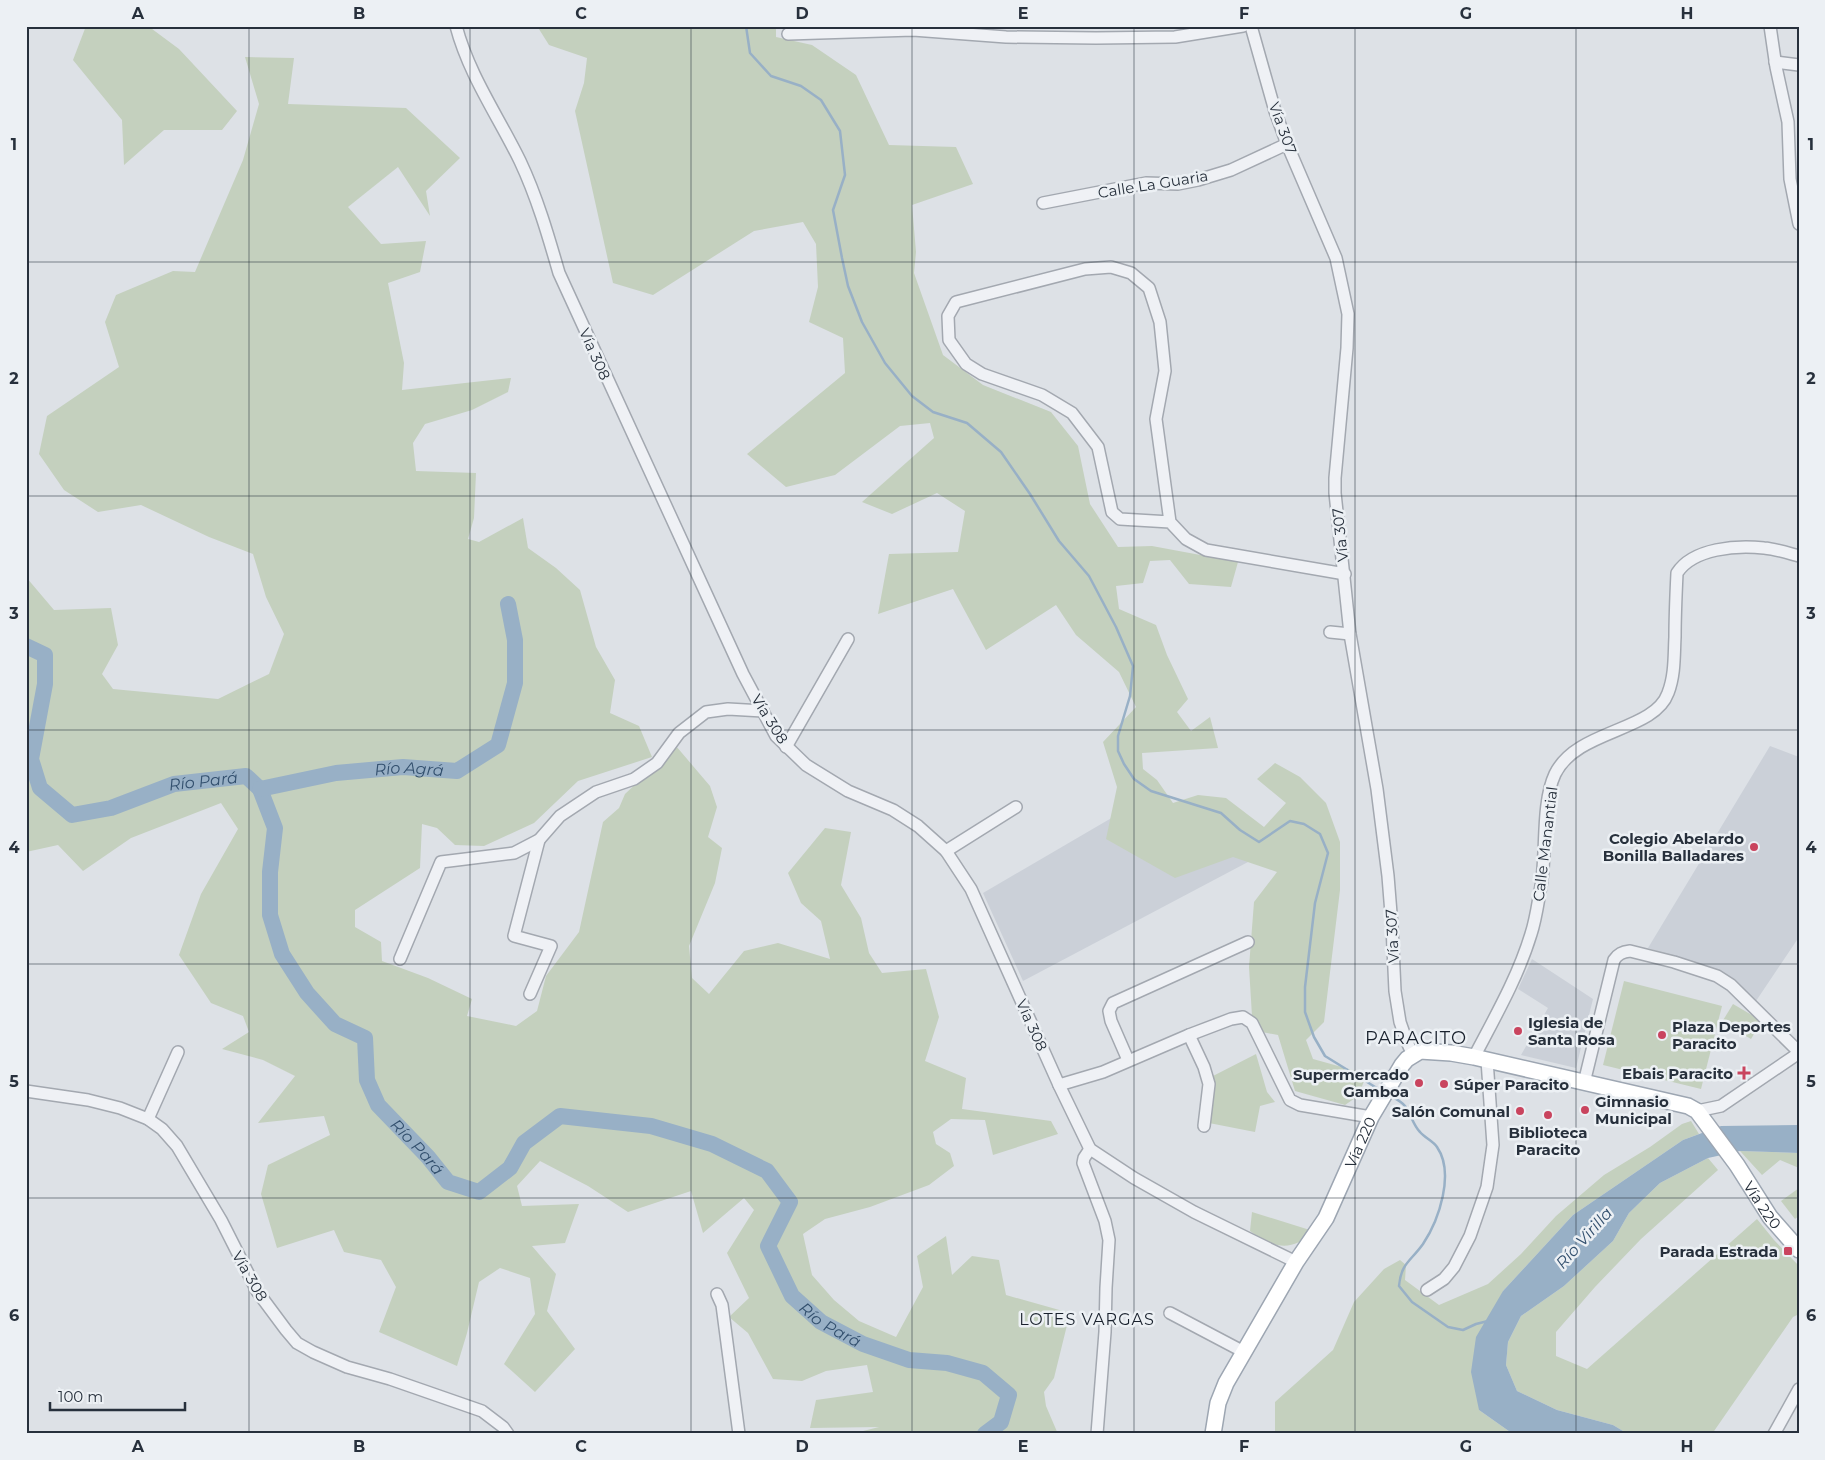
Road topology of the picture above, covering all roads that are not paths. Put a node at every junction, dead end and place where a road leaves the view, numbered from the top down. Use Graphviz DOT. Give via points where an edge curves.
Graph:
graph roads {
  1 [pos="456,26"];
  2 [pos="1243,26"];
  3 [pos="1251,26"];
  4 [pos="1770,26"];
  5 [pos="788,34"];
  6 [pos="1775,62"];
  7 [pos="1799,65"];
  8 [pos="1287,144"];
  9 [pos="1043,203"];
  10 [pos="1799,224"];
  11 [pos="1170,522"];
  12 [pos="1799,556"];
  13 [pos="1344,574"];
  14 [pos="1330,632"];
  15 [pos="1350,634"];
  16 [pos="848,639"];
  17 [pos="763,711"];
  18 [pos="786,747"];
  19 [pos="1016,807"];
  20 [pos="539,840"];
  21 [pos="946,851"];
  22 [pos="1248,942"];
  23 [pos="400,958"];
  24 [pos="530,994"];
  25 [pos="1189,1035"];
  26 [pos="178,1052"];
  27 [pos="1799,1052"];
  28 [pos="1413,1055"];
  29 [pos="1481,1059"];
  30 [pos="1128,1060"];
  31 [pos="1584,1083"];
  32 [pos="1059,1086"];
  33 [pos="26,1091"];
  34 [pos="1700,1114"];
  35 [pos="1371,1117"];
  36 [pos="148,1119"];
  37 [pos="1204,1126"];
  38 [pos="1090,1149"];
  39 [pos="1799,1250"];
  40 [pos="1296,1262"];
  41 [pos="1427,1290"];
  42 [pos="717,1294"];
  43 [pos="1170,1313"];
  44 [pos="1244,1352"];
  45 [pos="1799,1389"];
  46 [pos="508,1434"];
  47 [pos="739,1434"];
  48 [pos="1097,1434"];
  49 [pos="1213,1434"];
  50 [pos="1774,1434"];
  1 -- 17 [label="street, Vía 308" via="473,72 520,161 540,209 559,273 743,674"];
  2 -- 5 [label="street" via="1174,37 1006,37 913,30"];
  3 -- 8 [label="street, Vía 307"];
  4 -- 6 [label="street"];
  6 -- 7 [label="street"];
  6 -- 10 [label="street" via="1788,122 1790,179"];
  8 -- 9 [label="street, Calle La Guaria" via="1231,170 1198,180 1178,184 1146,183"];
  8 -- 13 [label="street, Vía 307" via="1336,258 1348,314 1334,478"];
  11 -- 11 [label="street" via="1120,519 1112,512 1098,447 1072,413 1042,395 982,374 966,364 949,340 948,316 956,302 1086,269 1111,267 1131,273 1149,288 1160,322 1165,371 1156,419"];
  11 -- 13 [label="street" via="1186,540 1206,550"];
  12 -- 29 [label="street, Calle Manantial" via="1766,548 1743,547 1709,552 1687,561 1676,573 1674,673 1662,706 1649,716 1571,753 1554,776 1548,800 1544,861 1532,933"];
  13 -- 15 [label="street, Vía 307"];
  14 -- 15 [label="street"];
  15 -- 28 [label="street, Vía 307" via="1377,789 1392,926 1395,991 1400,1022"];
  16 -- 18 [label="street"];
  17 -- 18 [label="street, Vía 308" via="776,736"];
  17 -- 20 [label="street" via="728,709 706,712 679,733 658,763 634,779 596,792 560,816"];
  18 -- 21 [label="street, Vía 308" via="819,774 848,791 893,810 918,826"];
  19 -- 21 [label="street"];
  20 -- 23 [label="street" via="514,854 442,862"];
  20 -- 24 [label="street" via="514,936 551,946"];
  21 -- 32 [label="street, Vía 308" via="971,890"];
  22 -- 30 [label="street" via="1114,1003 1109,1011 1110,1021"];
  25 -- 30 [label="street"];
  25 -- 35 [label="street" via="1243,1017 1252,1023 1290,1100 1300,1105"];
  25 -- 37 [label="street" via="1209,1084"];
  26 -- 36 [label="street"];
  27 -- 31 [label="street" via="1732,985 1717,976 1624,951 1614,960"];
  27 -- 34 [label="street" via="1720,1106"];
  28 -- 29 [label="main road" via="1428,1051"];
  28 -- 35 [label="main road, Vía 220" via="1391,1082"];
  29 -- 31 [label="main road"];
  29 -- 41 [label="street" via="1493,1145 1488,1187 1454,1268"];
  30 -- 32 [label="street"];
  31 -- 34 [label="main road" via="1688,1106"];
  32 -- 38 [label="street, Vía 308"];
  33 -- 36 [label="street, Vía 308" via="88,1100"];
  34 -- 39 [label="main road, Vía 220" via="1770,1217"];
  35 -- 40 [label="main road, Vía 220" via="1326,1218"];
  36 -- 46 [label="street, Vía 308" via="177,1146 221,1220 257,1291 297,1343 347,1367 390,1378 482,1411"];
  38 -- 40 [label="street" via="1194,1212"];
  38 -- 48 [label="street" via="1083,1163 1109,1240"];
  40 -- 44 [label="main road, Vía 220"];
  42 -- 47 [label="street" via="722,1305"];
  43 -- 44 [label="street"];
  44 -- 49 [label="main road, Vía 220" via="1218,1403"];
  45 -- 50 [label="street"];
}
